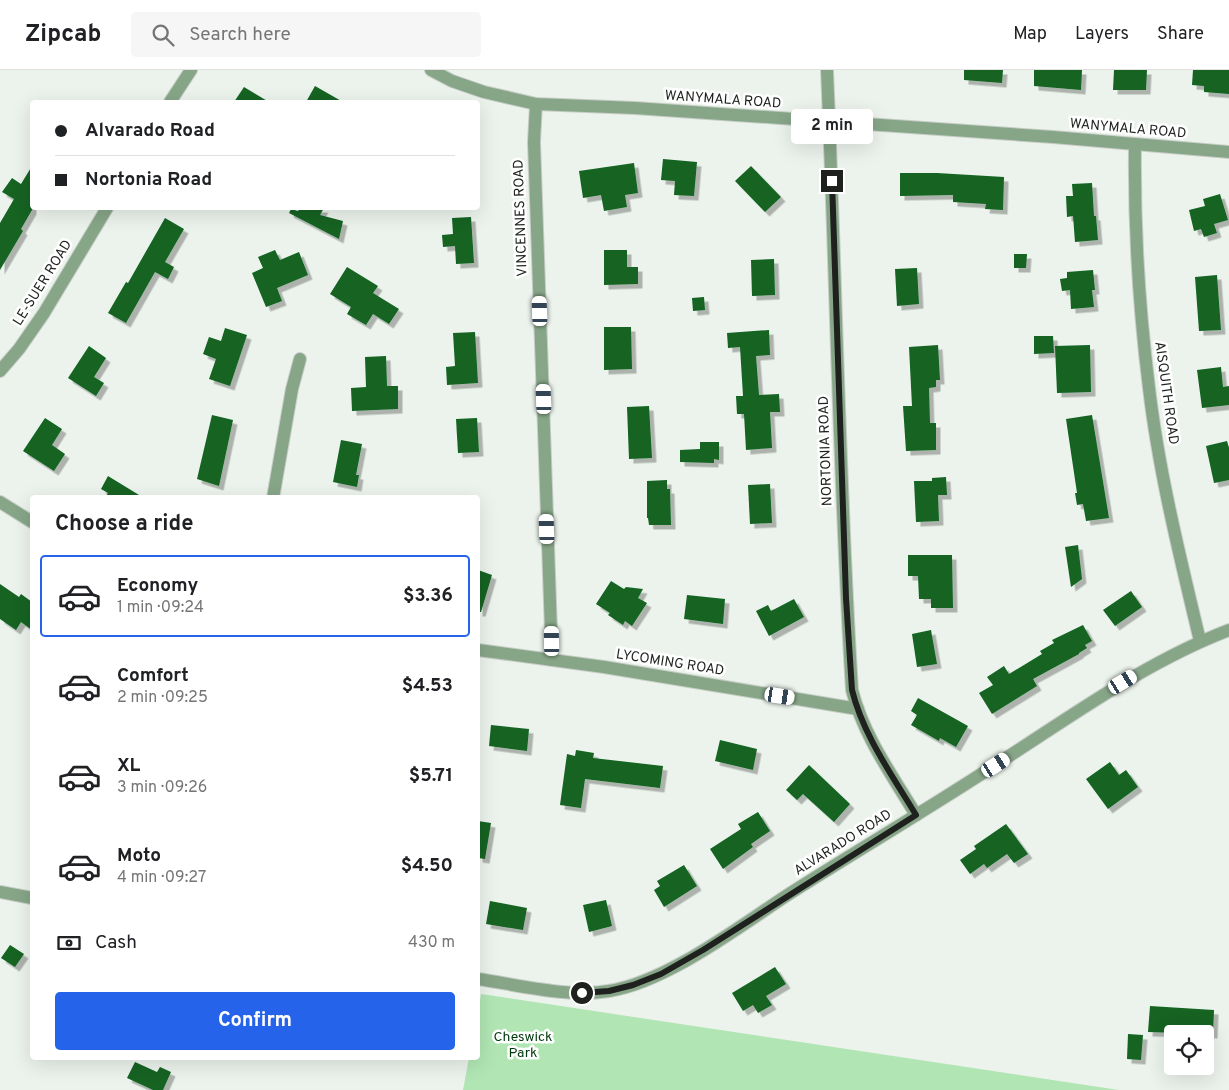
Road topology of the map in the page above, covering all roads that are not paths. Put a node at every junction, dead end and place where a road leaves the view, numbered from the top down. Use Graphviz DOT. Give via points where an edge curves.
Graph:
graph roads {
  1 [pos="191,70"];
  2 [pos="431,70"];
  3 [pos="827,70"];
  4 [pos="171,100"];
  5 [pos="536,104"];
  6 [pos="830,122"];
  7 [pos="1135,145"];
  8 [pos="1229,152"];
  9 [pos="106,210"];
  10 [pos="300,359"];
  11 [pos="0,371"];
  12 [pos="274,495"];
  13 [pos="0,502"];
  14 [pos="30,521"];
  15 [pos="1229,630"];
  16 [pos="1200,641"];
  17 [pos="480,650"];
  18 [pos="552,660"];
  19 [pos="858,709"];
  20 [pos="916,815"];
  21 [pos="0,892"];
  22 [pos="30,898"];
  23 [pos="480,979"];
  1 -- 4 [label="street"];
  2 -- 5 [label="street, WANYMALA ROAD" via="484,92"];
  3 -- 6 [label="street, NORTONIA ROAD"];
  5 -- 6 [label="street, WANYMALA ROAD"];
  5 -- 18 [label="street, VINCENNES ROAD" via="534,142"];
  6 -- 7 [label="street, WANYMALA ROAD"];
  6 -- 19 [label="street, NORTONIA ROAD" via="846,598 852,690"];
  7 -- 8 [label="street, WANYMALA ROAD"];
  7 -- 16 [label="street, AISQUITH ROAD" via="1140,291 1149,389 1171,516"];
  9 -- 11 [label="street, LE-SUER ROAD" via="44,312"];
  10 -- 12 [label="street"];
  13 -- 14 [label="street"];
  15 -- 16 [label="street, ALVARADO ROAD"];
  16 -- 20 [label="street, ALVARADO ROAD" via="1123,682"];
  17 -- 18 [label="street, LYCOMING ROAD"];
  18 -- 19 [label="street, LYCOMING ROAD"];
  19 -- 20 [label="street, NORTONIA ROAD" via="878,752"];
  20 -- 23 [label="street, ALVARADO ROAD" via="703,950 661,974 633,985 582,993"];
  21 -- 22 [label="street"];
}
